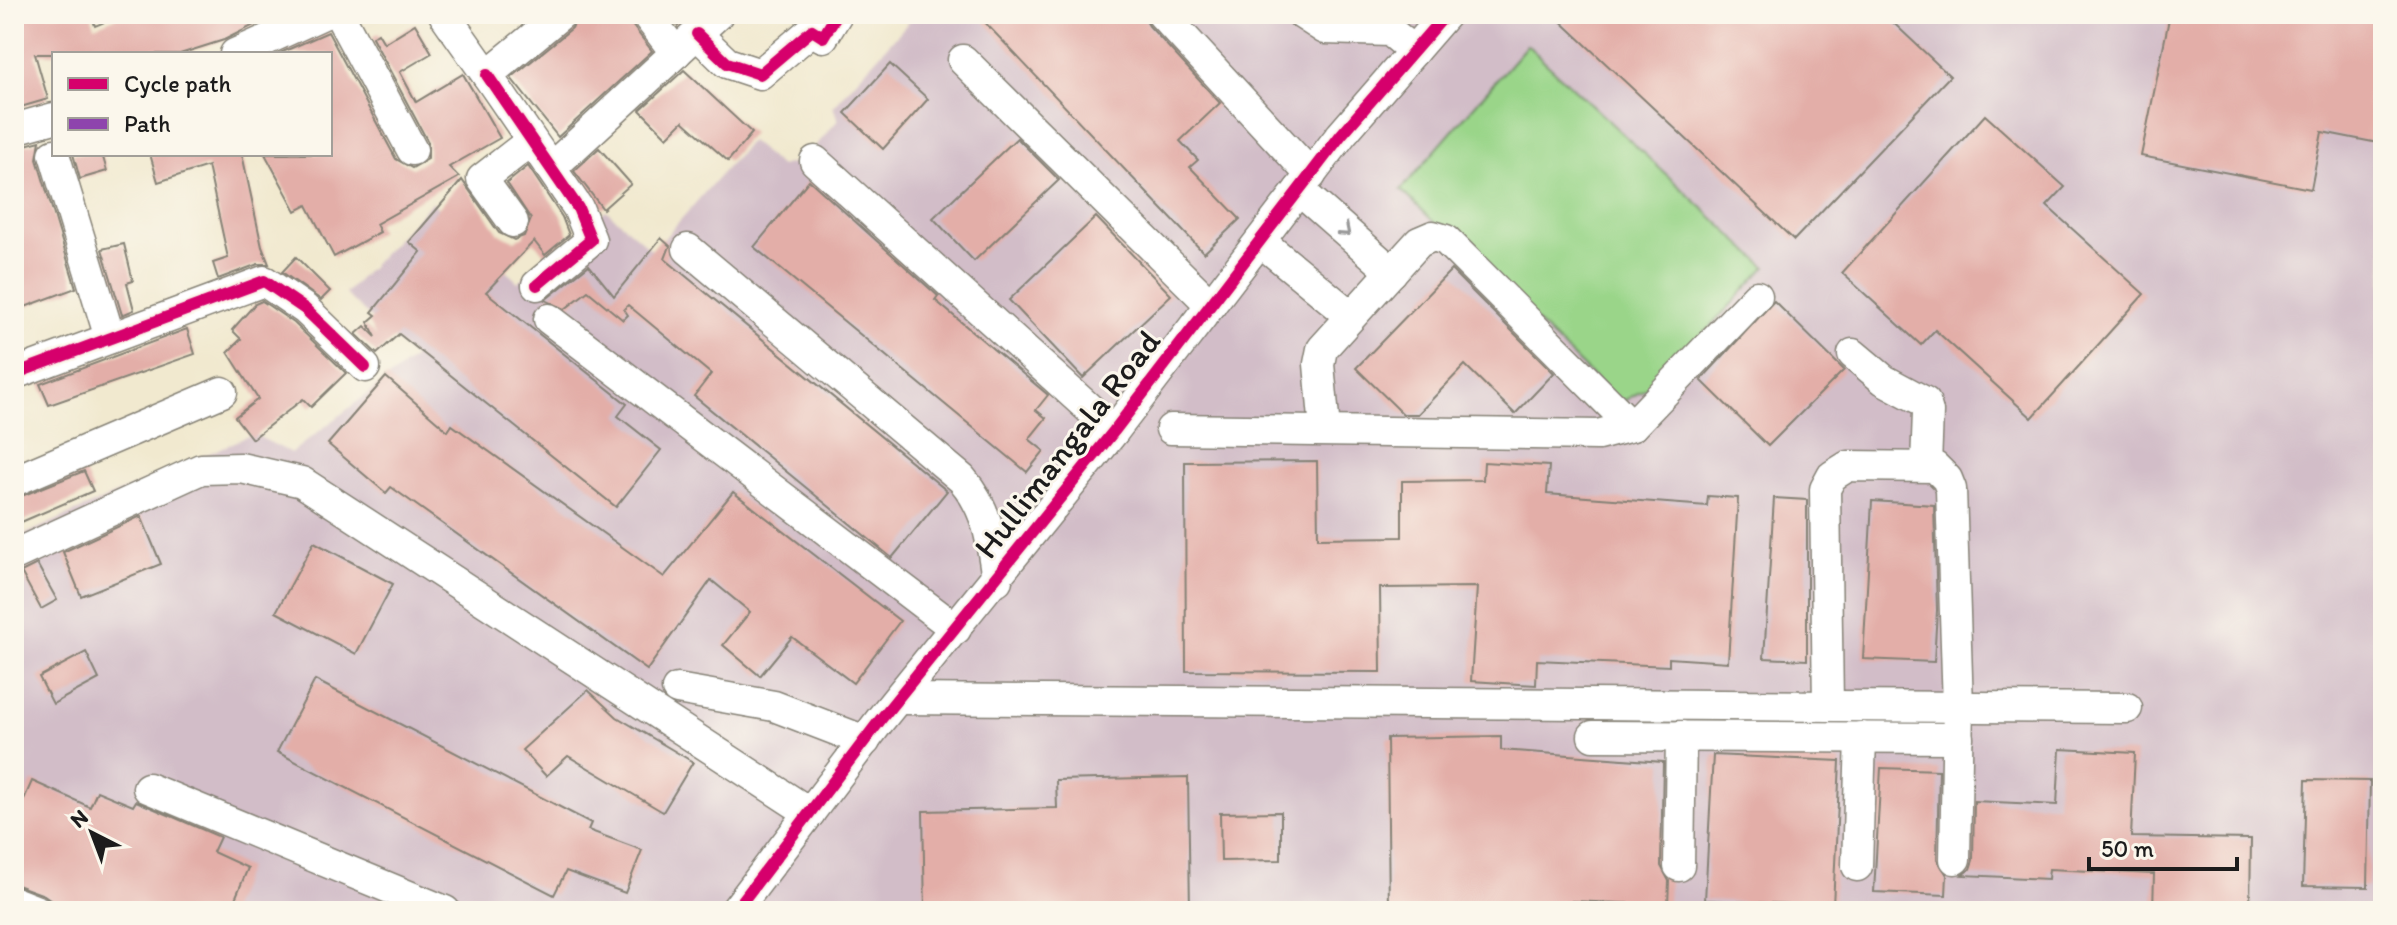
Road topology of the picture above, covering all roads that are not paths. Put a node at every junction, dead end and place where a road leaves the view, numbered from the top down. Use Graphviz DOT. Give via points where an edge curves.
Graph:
graph roads {
  1 [pos="339,14"];
  2 [pos="561,14"];
  3 [pos="646,14"];
  4 [pos="837,14"];
  5 [pos="1162,14"];
  6 [pos="1302,14"];
  7 [pos="1446,14"];
  8 [pos="452,17"];
  9 [pos="304,18"];
  10 [pos="1399,20"];
  11 [pos="697,34"];
  12 [pos="1419,45"];
  13 [pos="239,52"];
  14 [pos="963,60"];
  15 [pos="487,75"];
  16 [pos="49,119"];
  17 [pos="14,129"];
  18 [pos="52,140"];
  19 [pos="531,141"];
  20 [pos="412,150"];
  21 [pos="55,156"];
  22 [pos="815,161"];
  23 [pos="551,168"];
  24 [pos="1305,182"];
  25 [pos="513,222"];
  26 [pos="1260,241"];
  27 [pos="688,249"];
  28 [pos="1392,272"];
  29 [pos="537,285"];
  30 [pos="1757,296"];
  31 [pos="1211,305"];
  32 [pos="1351,316"];
  33 [pos="549,319"];
  34 [pos="110,338"];
  35 [pos="1853,354"];
  36 [pos="365,367"];
  37 [pos="14,374"];
  38 [pos="222,392"];
  39 [pos="1632,426"];
  40 [pos="1171,429"];
  41 [pos="1325,430"];
  42 [pos="1114,431"];
  43 [pos="1926,465"];
  44 [pos="14,481"];
  45 [pos="14,555"];
  46 [pos="997,580"];
  47 [pos="956,629"];
  48 [pos="677,689"];
  49 [pos="899,699"];
  50 [pos="1828,706"];
  51 [pos="1958,707"];
  52 [pos="2127,708"];
  53 [pos="1593,736"];
  54 [pos="1681,736"];
  55 [pos="1861,737"];
  56 [pos="1958,738"];
  57 [pos="865,741"];
  58 [pos="148,788"];
  59 [pos="810,813"];
  60 [pos="1955,859"];
  61 [pos="1679,866"];
  62 [pos="1857,866"];
  63 [pos="14,902"];
  64 [pos="37,911"];
  65 [pos="445,911"];
  66 [pos="735,911"];
  1 -- 20 [label="street"];
  2 -- 15 [label="street"];
  3 -- 11 [label="street"];
  4 -- 11 [label="street" via="823,37 812,30 760,74 727,63"];
  5 -- 24 [label="street"];
  6 -- 10 [label="street" via="1325,29"];
  7 -- 12 [label="street, Hullimangala Road"];
  8 -- 15 [label="street"];
  9 -- 13 [label="street"];
  10 -- 12 [label="street"];
  11 -- 23 [label="street"];
  12 -- 24 [label="street, Hullimangala Road"];
  14 -- 31 [label="street"];
  15 -- 19 [label="street"];
  16 -- 17 [label="street"];
  16 -- 18 [label="street"];
  19 -- 23 [label="street"];
  19 -- 25 [label="street" via="482,179"];
  21 -- 34 [label="street"];
  22 -- 42 [label="street"];
  23 -- 29 [label="street" via="578,208 591,240"];
  24 -- 26 [label="street, Hullimangala Road"];
  24 -- 28 [label="street, one-way"];
  26 -- 31 [label="street, Hullimangala Road"];
  26 -- 32 [label="street"];
  27 -- 46 [label="street" via="962,479 989,526"];
  28 -- 32 [label="street"];
  28 -- 39 [label="street" via="1427,237 1446,240"];
  30 -- 39 [label="street"];
  31 -- 42 [label="street, Hullimangala Road"];
  32 -- 41 [label="street" via="1320,356"];
  33 -- 47 [label="street"];
  34 -- 36 [label="street" via="264,281 305,309"];
  34 -- 37 [label="street"];
  35 -- 43 [label="street" via="1884,380 1925,402"];
  38 -- 44 [label="street"];
  39 -- 41 [label="street" via="1571,436"];
  40 -- 41 [label="street"];
  42 -- 46 [label="street, Hullimangala Road"];
  43 -- 50 [label="street" via="1848,466 1827,482"];
  43 -- 51 [label="street" via="1942,472 1951,489"];
  45 -- 59 [label="street" via="201,469 241,468 302,482"];
  46 -- 47 [label="street, Hullimangala Road"];
  47 -- 49 [label="street, Hullimangala Road"];
  48 -- 57 [label="street" via="774,706"];
  49 -- 50 [label="street"];
  49 -- 57 [label="street, Hullimangala Road"];
  50 -- 51 [label="street"];
  51 -- 52 [label="street"];
  51 -- 56 [label="street"];
  53 -- 54 [label="street"];
  54 -- 55 [label="street"];
  54 -- 61 [label="street"];
  55 -- 56 [label="street"];
  55 -- 62 [label="street"];
  56 -- 60 [label="street"];
  57 -- 59 [label="street, Hullimangala Road"];
  58 -- 65 [label="street"];
  59 -- 66 [label="street, Hullimangala Road"];
  63 -- 64 [label="street"];
}
